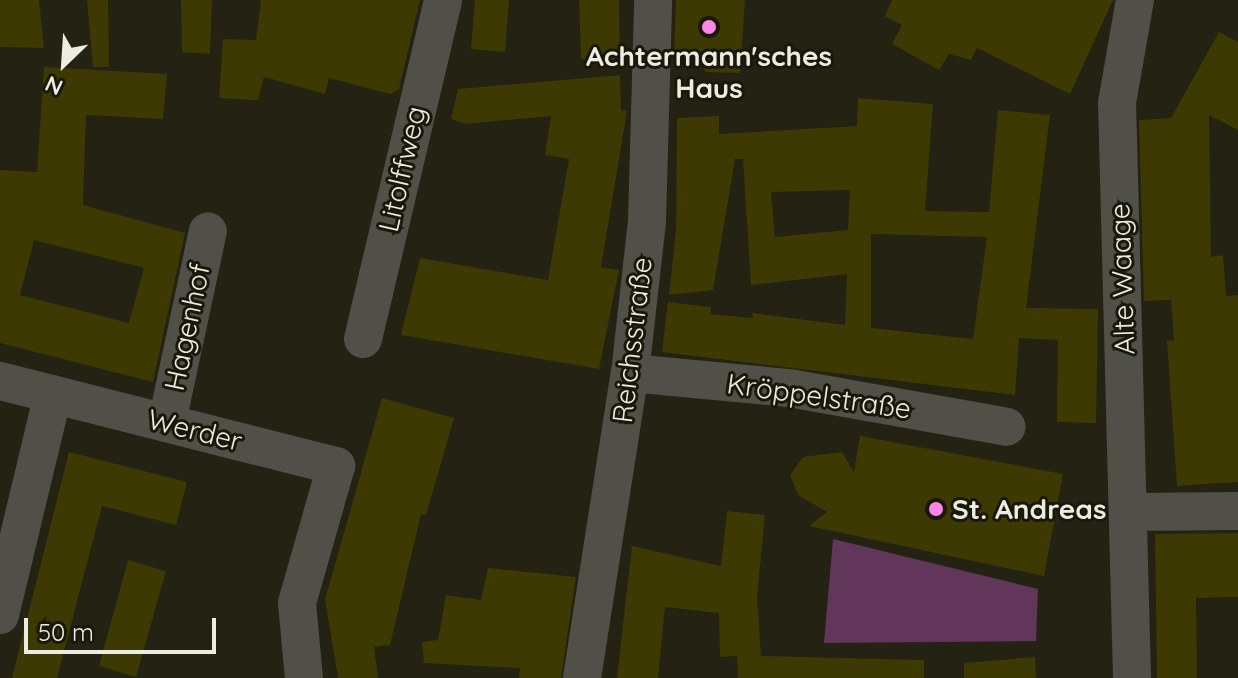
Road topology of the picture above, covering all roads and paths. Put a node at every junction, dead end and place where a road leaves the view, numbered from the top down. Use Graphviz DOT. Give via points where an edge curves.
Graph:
graph roads {
  1 [pos="443,0"];
  2 [pos="653,0"];
  3 [pos="1135,0"];
  4 [pos="1159,0"];
  5 [pos="1127,48"];
  6 [pos="208,231"];
  7 [pos="363,339"];
  8 [pos="630,373"];
  9 [pos="0,381"];
  10 [pos="53,394"];
  11 [pos="167,422"];
  12 [pos="1007,427"];
  13 [pos="1238,511"];
  14 [pos="1131,512"];
  15 [pos="0,615"];
  16 [pos="304,678"];
  17 [pos="582,678"];
  18 [pos="1132,678"];
  1 -- 7 [label="street, Litolffweg"];
  2 -- 8 [label="street, Reichsstraße" via="647,221"];
  3 -- 5 [label="street, Alte Waage"];
  4 -- 5 [label="street, Alte Waage"];
  5 -- 14 [label="street, Alte Waage" via="1117,103"];
  6 -- 11 [label="street, Hagenhof"];
  8 -- 12 [label="street, Kröppelstraße" via="789,388"];
  8 -- 17 [label="street, Reichsstraße"];
  9 -- 10 [label="street, Werder"];
  10 -- 11 [label="street, Werder"];
  10 -- 15 [label="street"];
  11 -- 16 [label="street, Werder" via="336,466 297,603"];
  13 -- 14 [label="street"];
  14 -- 18 [label="street, Alte Waage"];
}
